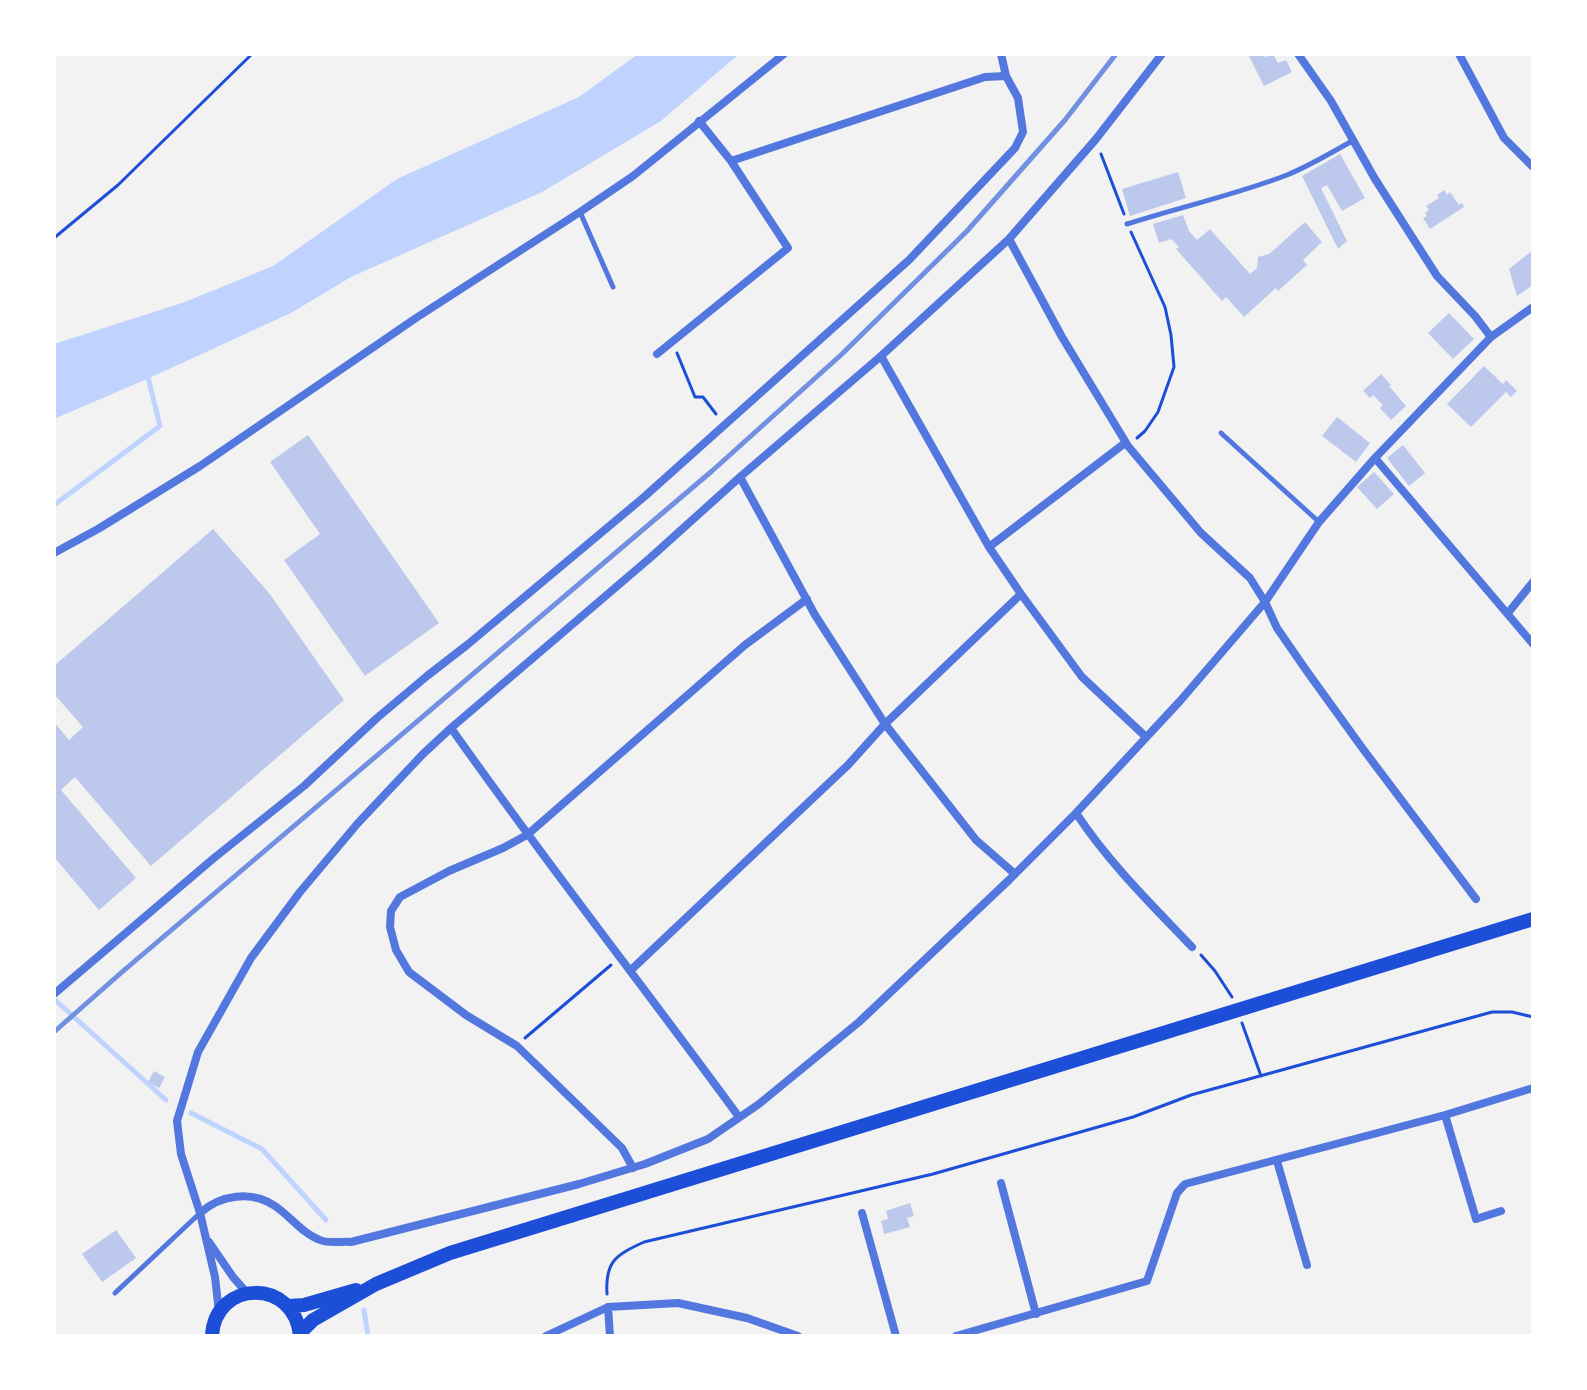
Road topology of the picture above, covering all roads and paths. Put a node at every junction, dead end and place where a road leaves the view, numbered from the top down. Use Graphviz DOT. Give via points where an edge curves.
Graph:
graph roads {
  1 [pos="252,54"];
  2 [pos="784,54"];
  3 [pos="1001,54"];
  4 [pos="1162,54"];
  5 [pos="1298,54"];
  6 [pos="1459,54"];
  7 [pos="1006,76"];
  8 [pos="699,121"];
  9 [pos="1096,139"];
  10 [pos="1352,141"];
  11 [pos="731,161"];
  12 [pos="1533,167"];
  13 [pos="580,212"];
  14 [pos="1127,224"];
  15 [pos="54,238"];
  16 [pos="1009,239"];
  17 [pos="613,287"];
  18 [pos="1531,313"];
  19 [pos="1491,337"];
  20 [pos="673,342"];
  21 [pos="657,354"];
  22 [pos="881,356"];
  23 [pos="724,425"];
  24 [pos="1221,433"];
  25 [pos="1126,445"];
  26 [pos="1375,458"];
  27 [pos="740,477"];
  28 [pos="1319,522"];
  29 [pos="989,547"];
  30 [pos="54,553"];
  31 [pos="1533,582"];
  32 [pos="1021,594"];
  33 [pos="807,599"];
  34 [pos="1265,602"];
  35 [pos="1508,613"];
  36 [pos="1533,644"];
  37 [pos="885,724"];
  38 [pos="451,728"];
  39 [pos="1146,737"];
  40 [pos="1076,813"];
  41 [pos="527,835"];
  42 [pos="1015,874"];
  43 [pos="1476,899"];
  44 [pos="1533,919"];
  45 [pos="1192,947"];
  46 [pos="621,957"];
  47 [pos="631,970"];
  48 [pos="1230,993"];
  49 [pos="54,994"];
  50 [pos="1533,1017"];
  51 [pos="1248,1039"];
  52 [pos="517,1046"];
  53 [pos="1261,1076"];
  54 [pos="1533,1088"];
  55 [pos="1445,1115"];
  56 [pos="739,1117"];
  57 [pos="1277,1161"];
  58 [pos="633,1168"];
  59 [pos="1001,1183"];
  60 [pos="1501,1211"];
  61 [pos="200,1213"];
  62 [pos="862,1213"];
  63 [pos="204,1235"];
  64 [pos="1307,1265"];
  65 [pos="376,1284"];
  66 [pos="115,1293"];
  67 [pos="247,1293"];
  68 [pos="288,1306"];
  69 [pos="608,1307"];
  70 [pos="219,1313"];
  71 [pos="1036,1314"];
  72 [pos="300,1334"];
  73 [pos="212,1336"];
  74 [pos="546,1336"];
  75 [pos="610,1336"];
  76 [pos="798,1336"];
  77 [pos="896,1336"];
  78 [pos="956,1336"];
  1 -- 15 [label="path" via="118,185"];
  2 -- 8 [label="street"];
  3 -- 7 [label="street"];
  4 -- 9 [label="street"];
  5 -- 10 [label="street"];
  6 -- 12 [label="street" via="1504,138"];
  7 -- 11 [label="street" via="985,77"];
  7 -- 23 [label="street" via="1018,98 1023,132 1015,148 909,260"];
  8 -- 11 [label="street"];
  8 -- 13 [label="street"];
  9 -- 14 [label="path"];
  9 -- 16 [label="street"];
  10 -- 14 [label="lane" via="1289,174"];
  10 -- 19 [label="street" via="1437,276"];
  11 -- 20 [label="street" via="788,248"];
  13 -- 17 [label="lane"];
  13 -- 30 [label="street" via="186,475"];
  14 -- 25 [label="path" via="1165,307 1174,367 1158,412"];
  16 -- 22 [label="street"];
  16 -- 25 [label="street"];
  18 -- 19 [label="street"];
  19 -- 26 [label="street"];
  20 -- 21 [label="street"];
  20 -- 23 [label="path" via="695,397 703,397"];
  22 -- 27 [label="street"];
  22 -- 29 [label="street"];
  23 -- 49 [label="street"];
  24 -- 28 [label="lane"];
  25 -- 29 [label="street"];
  25 -- 34 [label="street" via="1201,533 1250,578"];
  26 -- 28 [label="street"];
  26 -- 35 [label="street"];
  27 -- 33 [label="street"];
  27 -- 38 [label="street"];
  28 -- 34 [label="street"];
  29 -- 32 [label="street"];
  31 -- 35 [label="street"];
  32 -- 37 [label="street"];
  32 -- 39 [label="street" via="1082,677"];
  33 -- 37 [label="street"];
  33 -- 41 [label="street" via="745,645"];
  34 -- 39 [label="street"];
  34 -- 43 [label="street" via="1277,628 1341,719"];
  35 -- 36 [label="street"];
  37 -- 42 [label="street" via="976,840"];
  37 -- 47 [label="street"];
  38 -- 41 [label="street"];
  38 -- 61 [label="street" via="358,823 300,892 251,958 198,1052 177,1121 181,1154"];
  39 -- 40 [label="street"];
  40 -- 42 [label="street"];
  40 -- 45 [label="street" via="1092,839"];
  41 -- 46 [label="street"];
  41 -- 52 [label="street" via="400,897 391,911 390,927 409,972"];
  42 -- 56 [label="street" via="859,1022"];
  44 -- 65 [label="main road" via="450,1253"];
  45 -- 48 [label="path"];
  46 -- 47 [label="street"];
  46 -- 52 [label="path"];
  47 -- 56 [label="street"];
  50 -- 53 [label="path" via="1492,1012"];
  51 -- 53 [label="path"];
  52 -- 58 [label="street" via="622,1148"];
  53 -- 69 [label="path" via="922,1177 644,1242 613,1260"];
  54 -- 55 [label="street"];
  55 -- 57 [label="street"];
  55 -- 60 [label="street" via="1476,1219"];
  56 -- 58 [label="street" via="708,1139"];
  57 -- 64 [label="street"];
  57 -- 71 [label="street" via="1185,1184 1177,1193 1147,1281"];
  58 -- 61 [label="street" via="351,1242 321,1241 263,1200 224,1198"];
  59 -- 71 [label="street"];
  61 -- 63 [label="street"];
  61 -- 66 [label="lane"];
  62 -- 77 [label="street"];
  63 -- 67 [label="street"];
  63 -- 70 [label="street"];
  65 -- 68 [label="main road"];
  65 -- 72 [label="main road" via="313,1320"];
  67 -- 68 [label="main road" via="270,1295"];
  67 -- 70 [label="main road"];
  68 -- 72 [label="main road"];
  69 -- 74 [label="street"];
  69 -- 75 [label="street"];
  69 -- 76 [label="street" via="678,1303"];
  70 -- 73 [label="main road"];
  71 -- 78 [label="street"];
}
